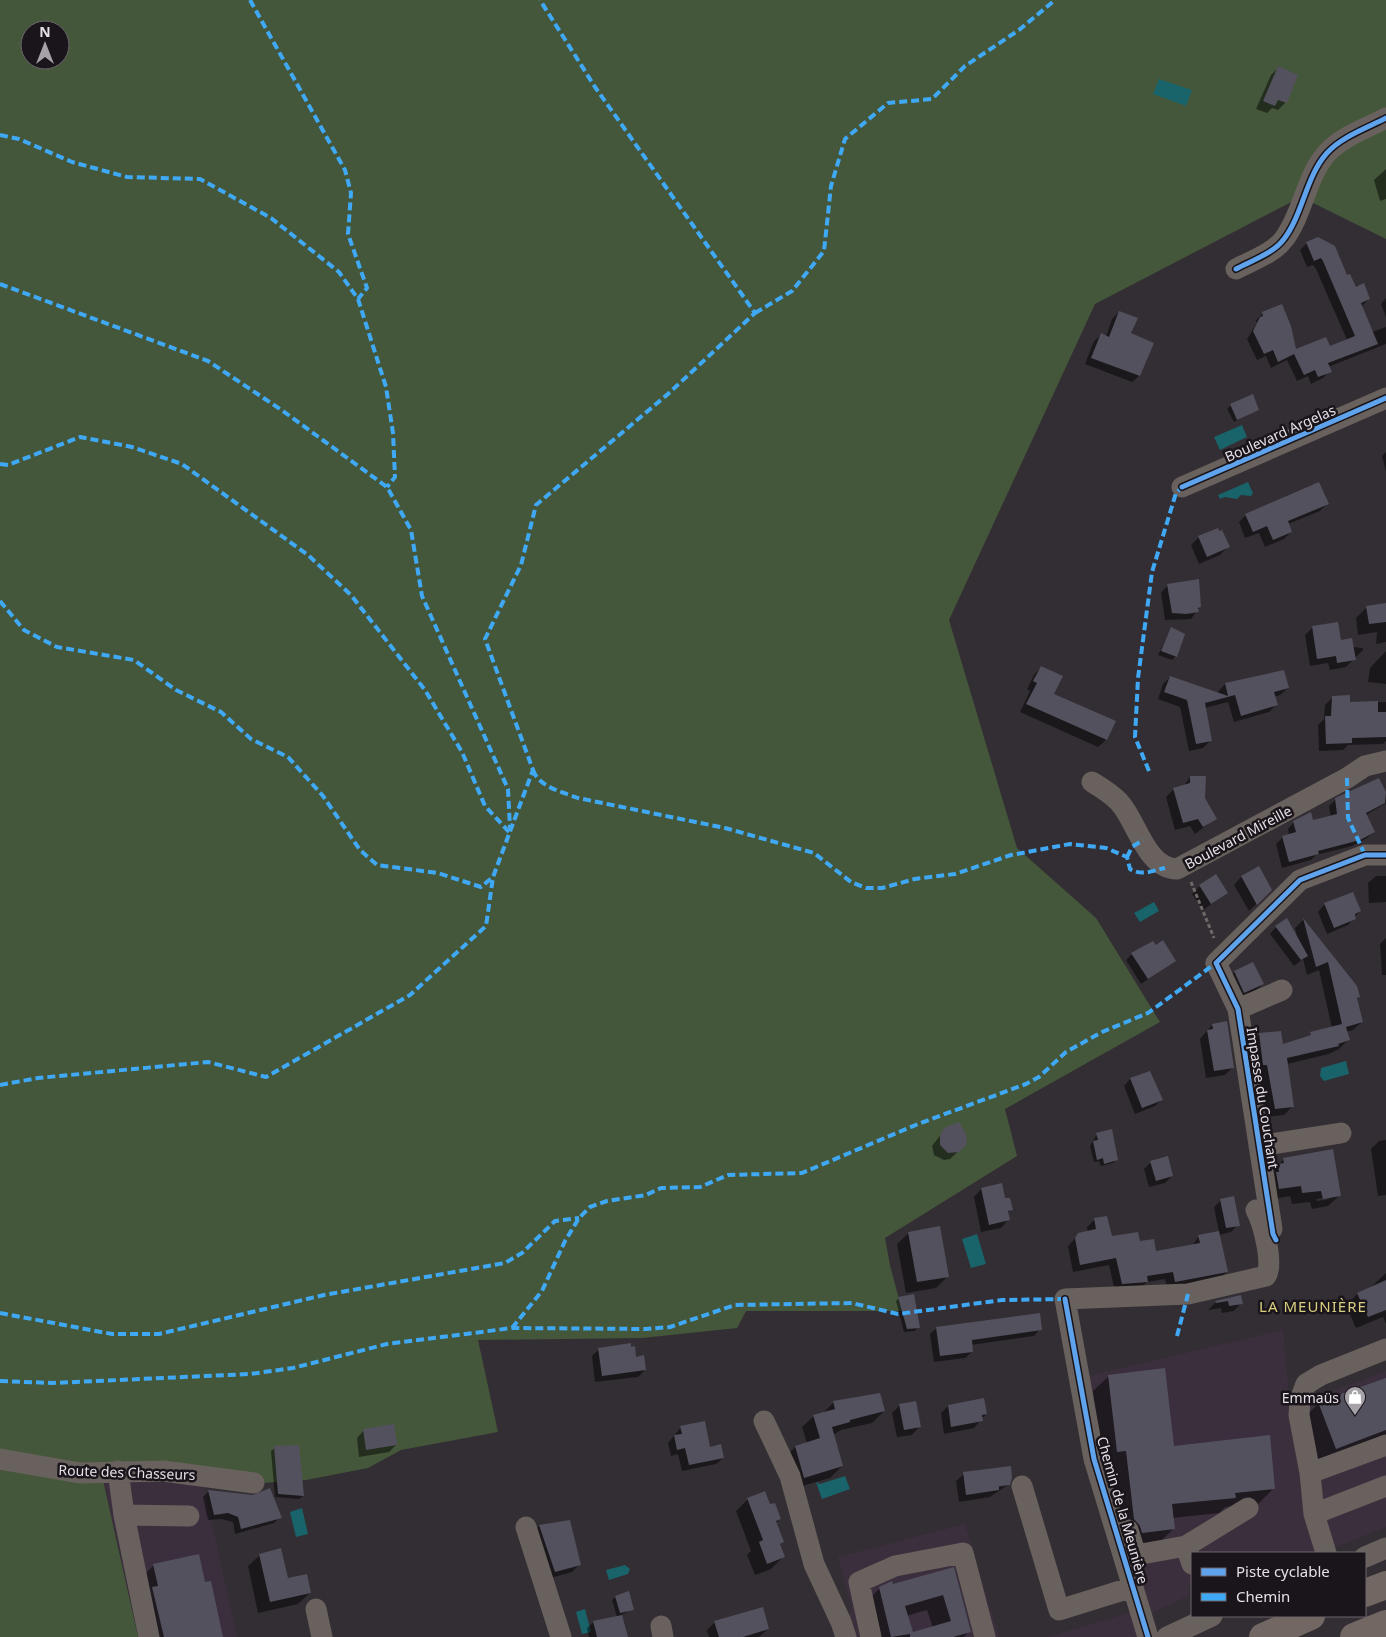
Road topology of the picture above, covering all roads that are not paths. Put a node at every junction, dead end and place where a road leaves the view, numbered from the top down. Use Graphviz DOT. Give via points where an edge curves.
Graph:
graph roads {
  1 [pos="1386,118"];
  2 [pos="1236,269"];
  3 [pos="1386,398"];
  4 [pos="1182,487"];
  5 [pos="1386,761"];
  6 [pos="1092,782"];
  7 [pos="1386,855"];
  8 [pos="1282,990"];
  9 [pos="1238,1009"];
  10 [pos="1341,1133"];
  11 [pos="1259,1146"];
  12 [pos="1256,1210"];
  13 [pos="1276,1240"];
  14 [pos="1386,1349"];
  15 [pos="764,1421"];
  16 [pos="1101,1429"];
  17 [pos="1386,1445"];
  18 [pos="0,1459"];
  19 [pos="118,1471"];
  20 [pos="1310,1474"];
  21 [pos="254,1483"];
  22 [pos="1022,1486"];
  23 [pos="1386,1486"];
  24 [pos="1248,1508"];
  25 [pos="1314,1514"];
  26 [pos="124,1515"];
  27 [pos="189,1516"];
  28 [pos="526,1527"];
  29 [pos="1386,1548"];
  30 [pos="1193,1552"];
  31 [pos="1326,1552"];
  32 [pos="1189,1555"];
  33 [pos="1366,1557"];
  34 [pos="1386,1585"];
  35 [pos="1133,1587"];
  36 [pos="1366,1593"];
  37 [pos="316,1609"];
  38 [pos="1208,1617"];
  39 [pos="1309,1617"];
  40 [pos="1386,1624"];
  41 [pos="149,1637"];
  42 [pos="322,1637"];
  43 [pos="561,1637"];
  44 [pos="846,1637"];
  45 [pos="871,1637"];
  46 [pos="985,1637"];
  47 [pos="1148,1637"];
  48 [pos="1167,1637"];
  49 [pos="1263,1637"];
  50 [pos="1354,1637"];
  1 -- 2 [label="street" via="1334,145 1318,168 1284,240"];
  3 -- 4 [label="street, Boulevard Argelas"];
  5 -- 6 [label="street, Boulevard Mireille" via="1365,766 1178,869 1165,868 1146,847 1122,805"];
  7 -- 9 [label="street, Impasse du Couchant" via="1365,855 1300,880 1216,963"];
  8 -- 9 [label="street"];
  9 -- 11 [label="street, Impasse du Couchant"];
  10 -- 11 [label="street"];
  11 -- 13 [label="street, Impasse du Couchant"];
  12 -- 35 [label="street, Chemin de la Meunière" via="1261,1218 1270,1265 1266,1276 1188,1294 1064,1299 1094,1459"];
  14 -- 20 [label="street" via="1306,1384 1299,1415"];
  15 -- 44 [label="street" via="790,1476 814,1564"];
  16 -- 32 [label="street" via="1136,1555"];
  17 -- 20 [label="street"];
  18 -- 19 [label="street, Route des Chasseurs" via="80,1473"];
  19 -- 21 [label="street, Route des Chasseurs" via="162,1471"];
  19 -- 26 [label="street"];
  20 -- 25 [label="street"];
  22 -- 35 [label="street" via="1059,1610"];
  23 -- 25 [label="street"];
  24 -- 30 [label="street"];
  25 -- 31 [label="street"];
  26 -- 27 [label="street"];
  26 -- 41 [label="street"];
  28 -- 43 [label="street"];
  29 -- 33 [label="street"];
  34 -- 36 [label="highway"];
  35 -- 47 [label="street, Chemin de la Meunière"];
  37 -- 42 [label="street"];
  38 -- 48 [label="street"];
  39 -- 49 [label="highway"];
  40 -- 50 [label="highway"];
  45 -- 46 [label="street" via="859,1582 895,1566 963,1552"];
}
